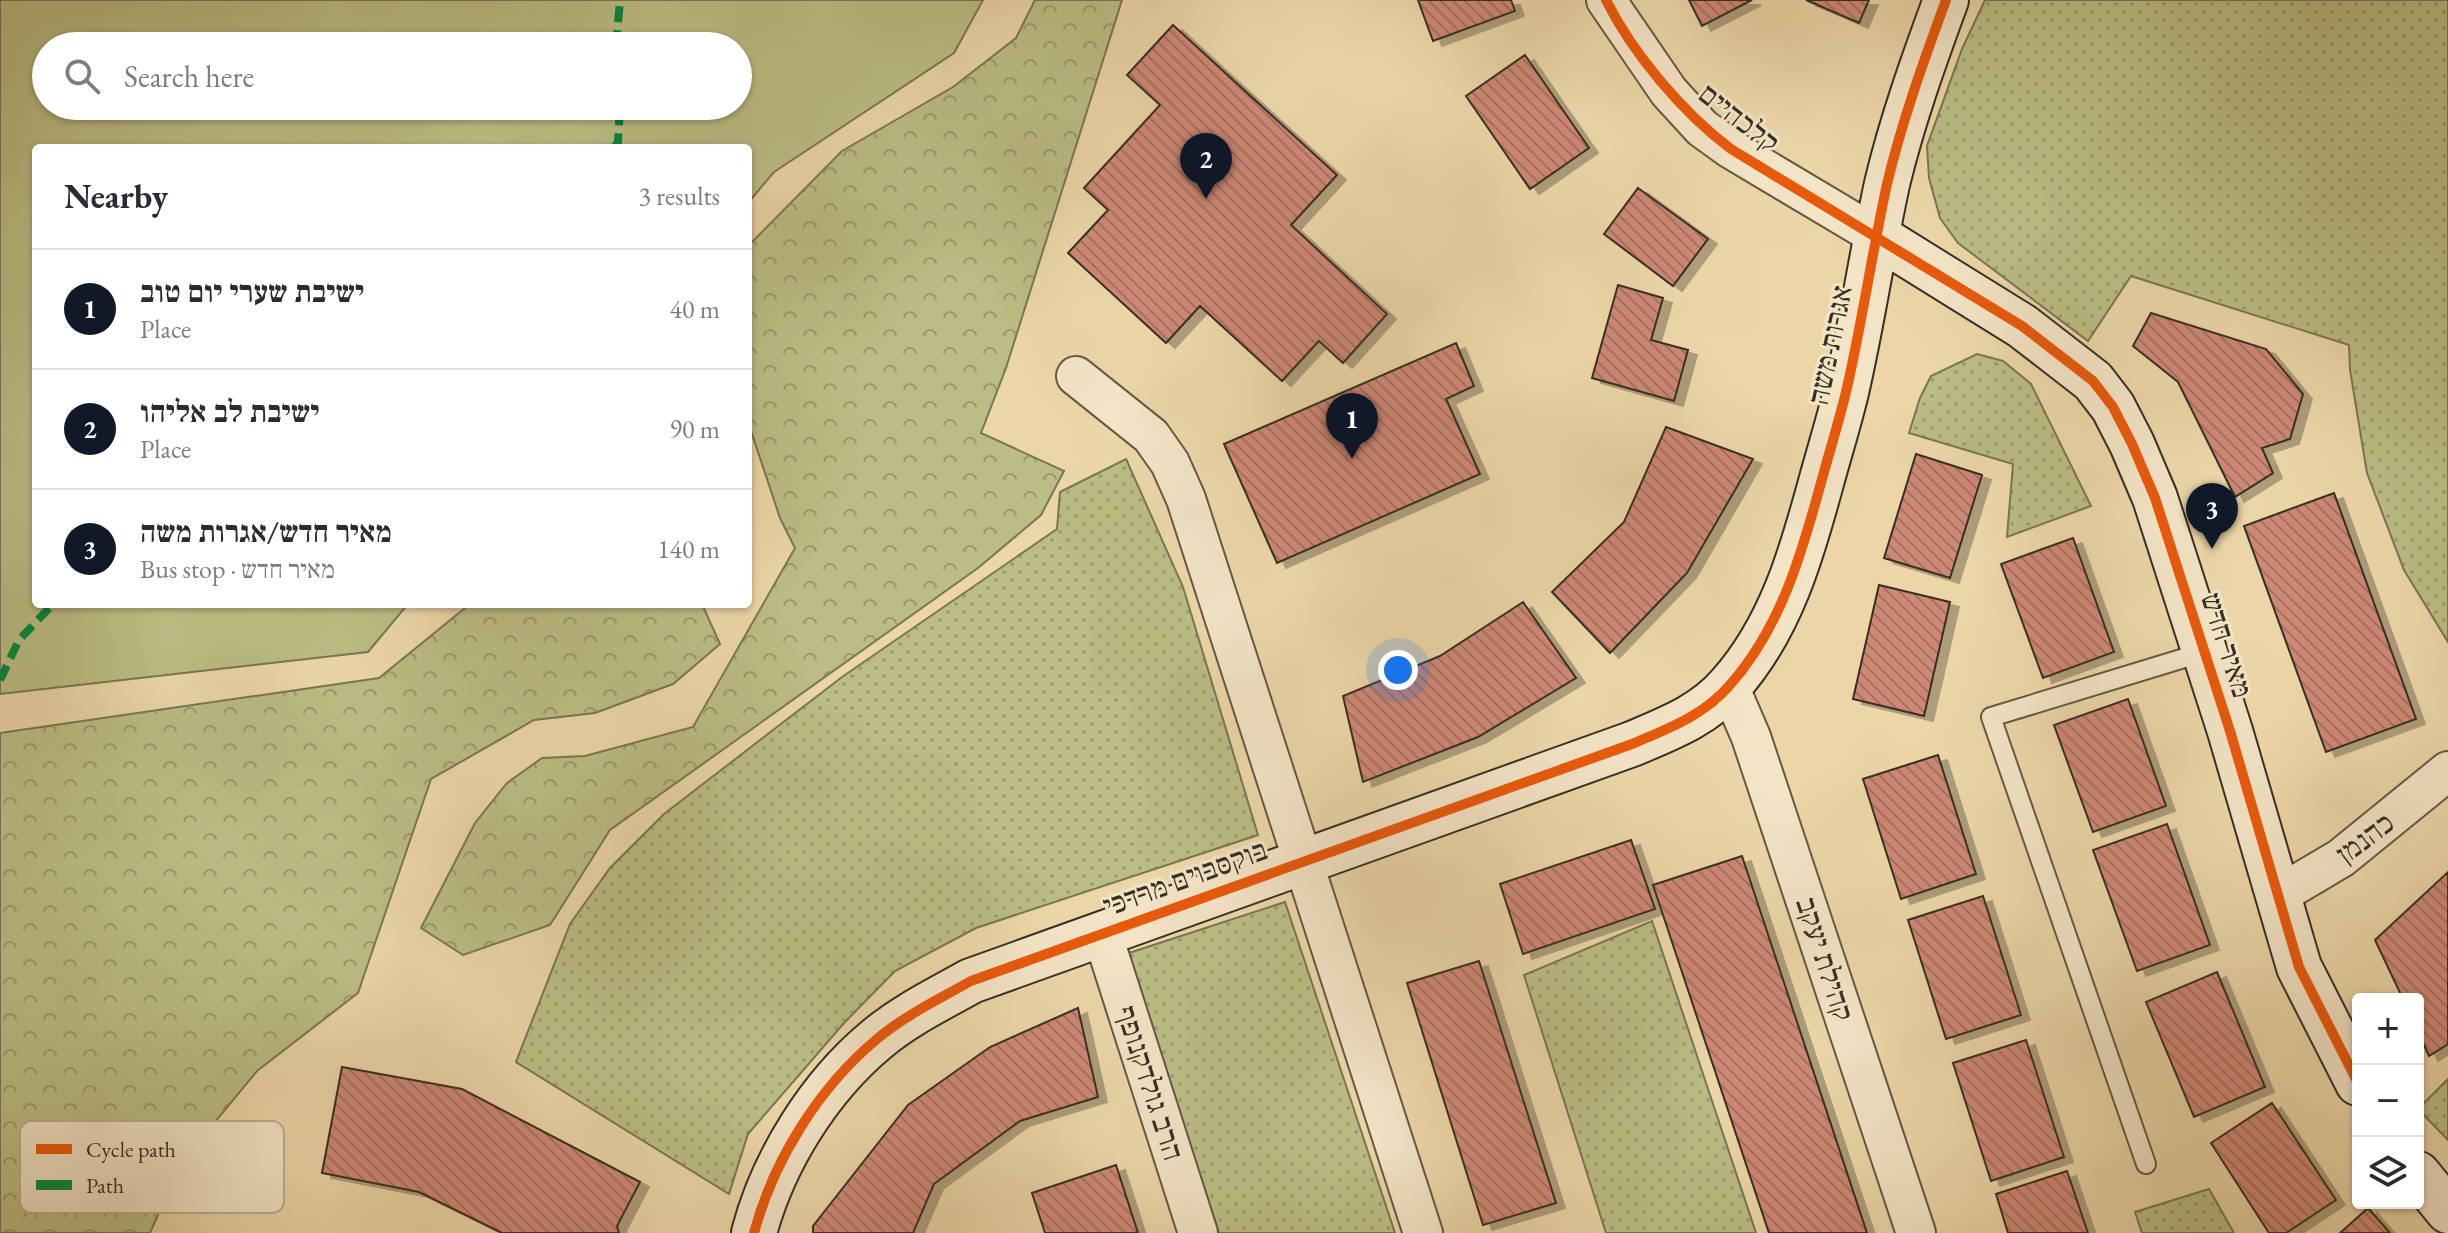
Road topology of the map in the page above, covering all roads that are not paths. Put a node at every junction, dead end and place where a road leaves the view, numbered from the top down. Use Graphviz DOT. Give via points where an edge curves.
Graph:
graph roads {
  1 [pos="1606,0"];
  2 [pos="1946,0"];
  3 [pos="1877,236"];
  4 [pos="1076,376"];
  5 [pos="2204,652"];
  6 [pos="1729,686"];
  7 [pos="2448,771"];
  8 [pos="1303,862"];
  9 [pos="2277,896"];
  10 [pos="1102,933"];
  11 [pos="2352,1071"];
  12 [pos="2146,1164"];
  13 [pos="2424,1181"];
  14 [pos="2448,1211"];
  15 [pos="754,1233"];
  16 [pos="1198,1233"];
  17 [pos="1423,1233"];
  18 [pos="1916,1233"];
  1 -- 3 [label="street, קלכהיים" via="1669,92 1702,128"];
  2 -- 3 [label="street, אגרות משה" via="1905,118"];
  3 -- 5 [label="street, מאיר חדש" via="2022,326 2093,381 2113,407 2155,498"];
  3 -- 6 [label="street, אגרות משה" via="1846,392 1806,539 1777,615"];
  4 -- 8 [label="street" via="1151,436 1170,463"];
  5 -- 9 [label="street, מאיר חדש"];
  5 -- 12 [label="lane" via="1991,717"];
  6 -- 8 [label="street, בוקסבוים מרדכי" via="1709,707 1632,744"];
  6 -- 18 [label="street, קהילת יעקב" via="1751,737"];
  7 -- 9 [label="street, כהנמן" via="2341,858"];
  8 -- 10 [label="street, בוקסבוים מרדכי"];
  8 -- 17 [label="street"];
  9 -- 11 [label="street, מאיר חדש" via="2299,967"];
  10 -- 15 [label="street, בוקסבוים מרדכי" via="971,981 877,1039 803,1120 773,1176"];
  10 -- 16 [label="street, הרב גולדקנופף"];
  13 -- 14 [label="street"];
}
